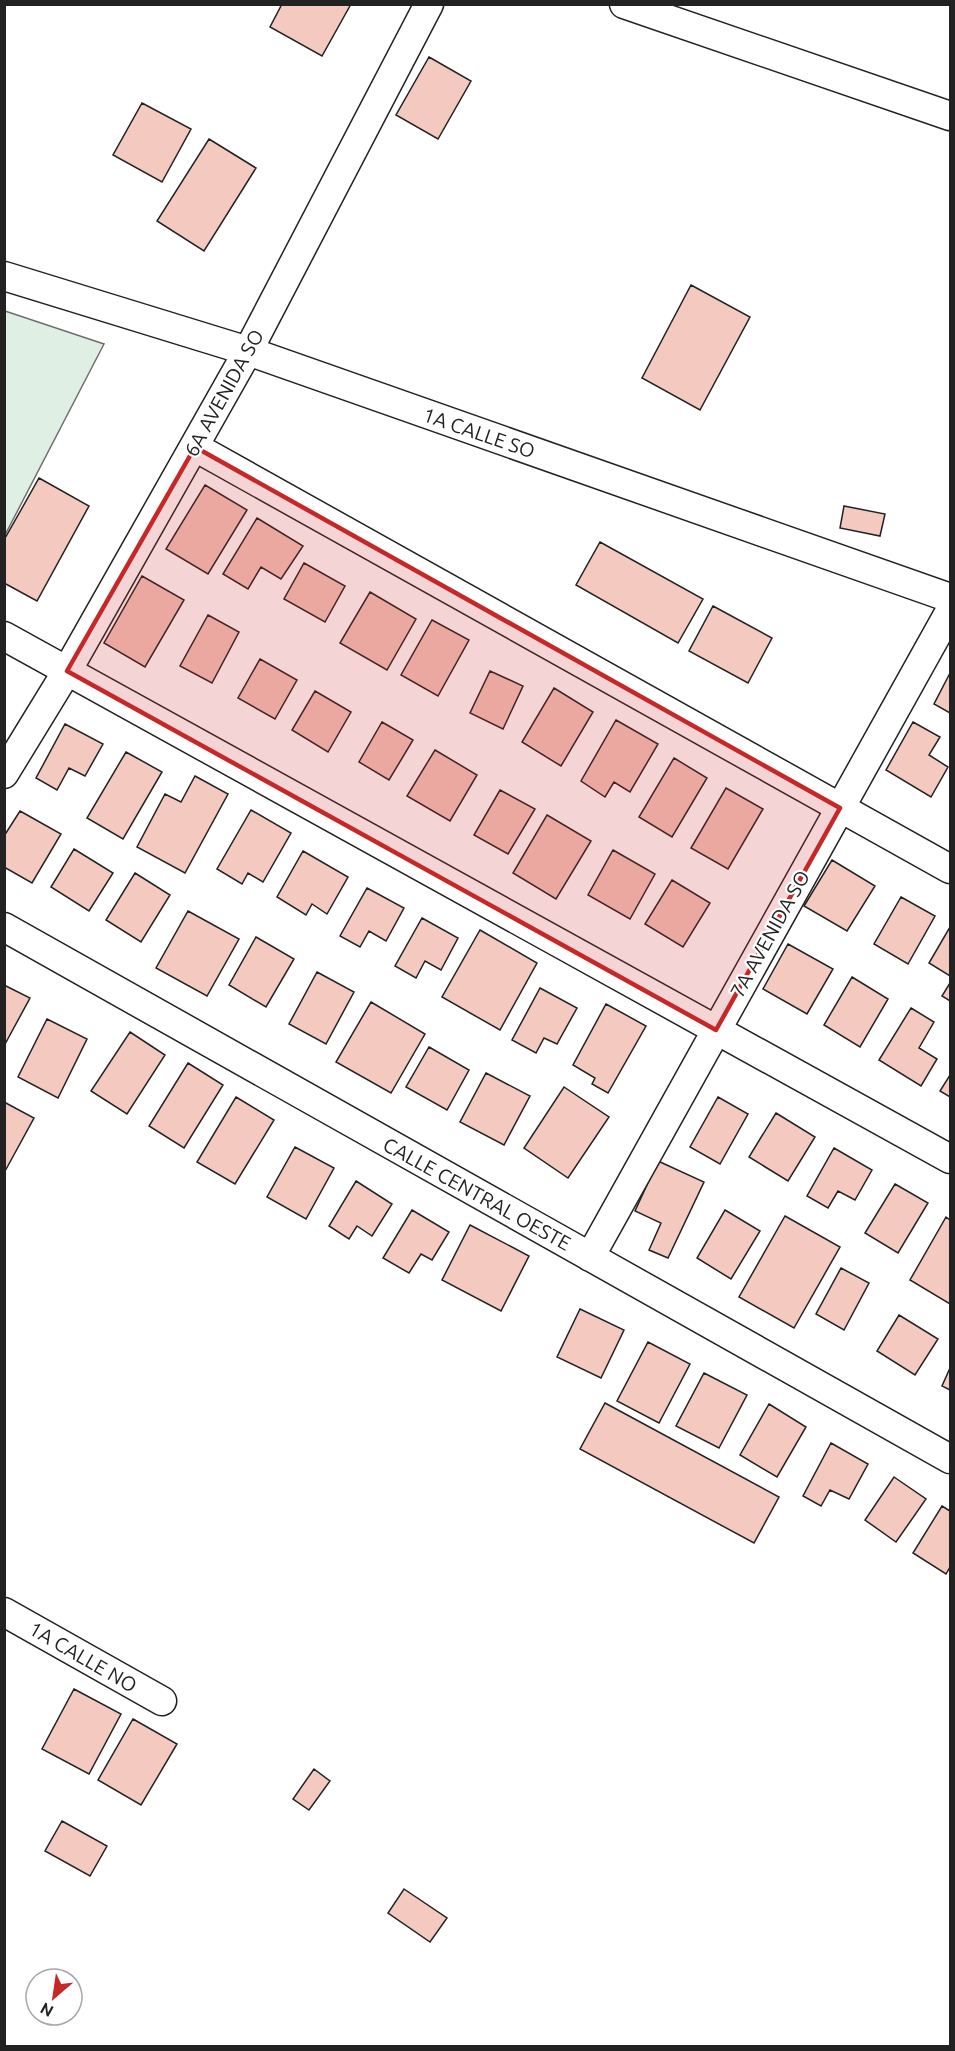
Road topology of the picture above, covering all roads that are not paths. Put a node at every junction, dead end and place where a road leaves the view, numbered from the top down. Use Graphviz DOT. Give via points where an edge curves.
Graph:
graph roads {
  1 [pos="429,4"];
  2 [pos="624,4"];
  3 [pos="951,116"];
  4 [pos="4,276"];
  5 [pos="248,351"];
  6 [pos="195,447"];
  7 [pos="951,598"];
  8 [pos="951,611"];
  9 [pos="4,636"];
  10 [pos="67,671"];
  11 [pos="4,774"];
  12 [pos="840,808"];
  13 [pos="951,869"];
  14 [pos="4,927"];
  15 [pos="716,1030"];
  16 [pos="951,1159"];
  17 [pos="590,1257"];
  18 [pos="951,1459"];
  19 [pos="4,1612"];
  20 [pos="162,1701"];
  1 -- 5 [label="street, 6A AVENIDA SO"];
  2 -- 3 [label="street"];
  4 -- 5 [label="street, 1A CALLE SO"];
  5 -- 6 [label="street, 6A AVENIDA SO"];
  5 -- 7 [label="street, 1A CALLE SO"];
  6 -- 10 [label="street, 6A AVENIDA SO"];
  6 -- 12 [label="street"];
  8 -- 12 [label="street, 7A AVENIDA SO"];
  9 -- 10 [label="street"];
  10 -- 11 [label="street, 6A AVENIDA SO"];
  10 -- 15 [label="street"];
  12 -- 13 [label="street"];
  12 -- 15 [label="street, 7A AVENIDA SO"];
  14 -- 17 [label="street, CALLE CENTRAL OESTE"];
  15 -- 16 [label="street"];
  15 -- 17 [label="street, 7A AVENIDA SO"];
  17 -- 18 [label="street, CALLE CENTRAL OESTE"];
  19 -- 20 [label="street, 1A CALLE NO"];
}
